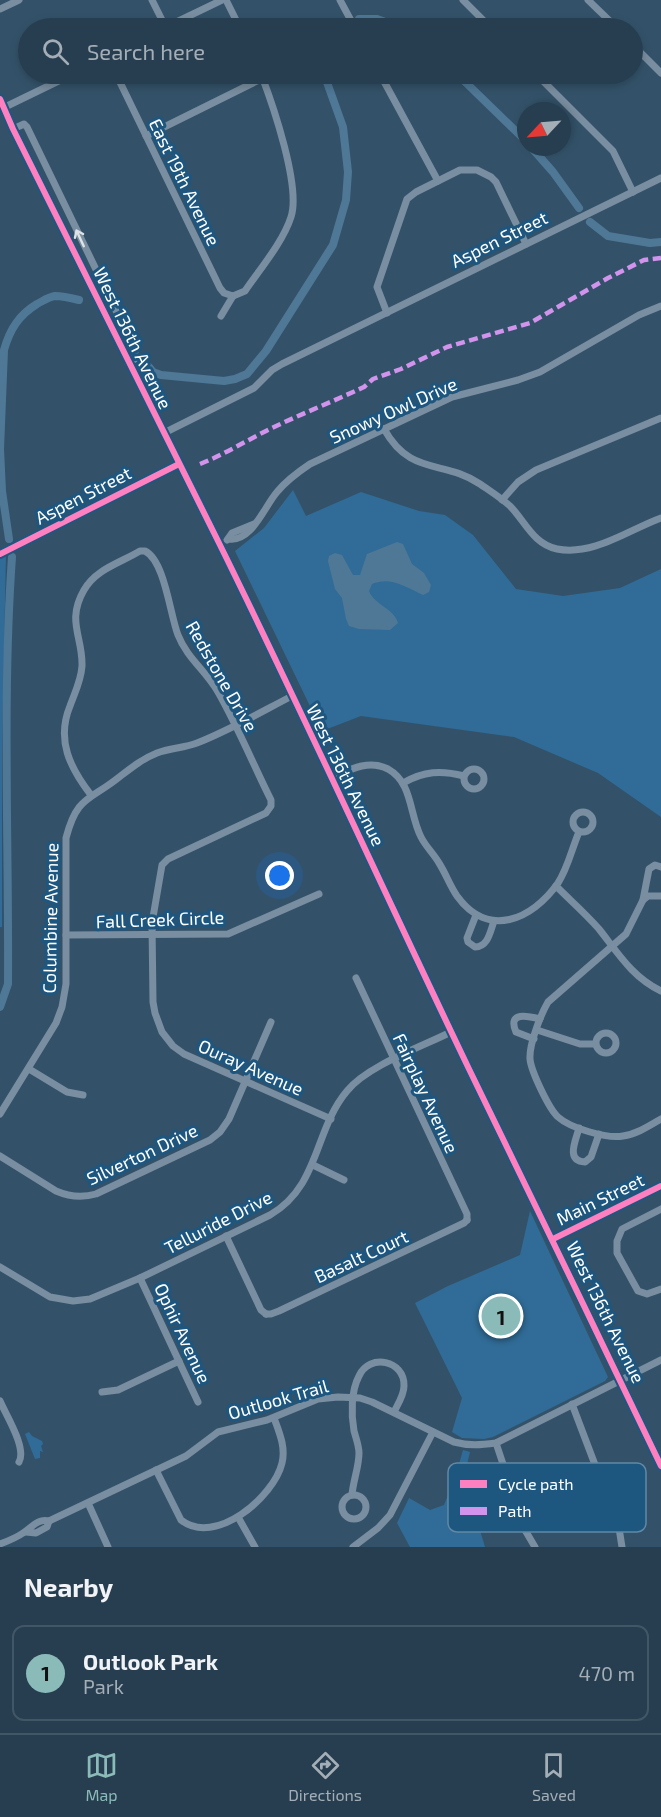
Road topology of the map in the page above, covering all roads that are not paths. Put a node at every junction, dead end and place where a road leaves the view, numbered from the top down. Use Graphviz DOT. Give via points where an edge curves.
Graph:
graph roads {
  1 [pos="19,0"];
  2 [pos="152,0"];
  3 [pos="224,0"];
  4 [pos="340,0"];
  5 [pos="463,0"];
  6 [pos="592,2"];
  7 [pos="0,9"];
  8 [pos="160,18"];
  9 [pos="186,18"];
  10 [pos="234,18"];
  11 [pos="350,18"];
  12 [pos="481,18"];
  13 [pos="607,18"];
  14 [pos="643,54"];
  15 [pos="661,60"];
  16 [pos="655,66"];
  17 [pos="661,73"];
  18 [pos="49,84"];
  19 [pos="121,84"];
  20 [pos="246,84"];
  21 [pos="264,84"];
  22 [pos="385,84"];
  23 [pos="546,84"];
  24 [pos="2,104"];
  25 [pos="13,129"];
  26 [pos="146,135"];
  27 [pos="661,178"];
  28 [pos="438,181"];
  29 [pos="633,192"];
  30 [pos="526,244"];
  31 [pos="233,296"];
  32 [pos="661,306"];
  33 [pos="387,313"];
  34 [pos="221,316"];
  35 [pos="128,363"];
  36 [pos="661,418"];
  37 [pos="384,429"];
  38 [pos="164,433"];
  39 [pos="179,464"];
  40 [pos="502,500"];
  41 [pos="661,518"];
  42 [pos="219,545"];
  43 [pos="0,554"];
  44 [pos="292,696"];
  45 [pos="234,725"];
  46 [pos="464,776"];
  47 [pos="331,778"];
  48 [pos="262,783"];
  49 [pos="403,783"];
  50 [pos="91,795"];
  51 [pos="579,832"];
  52 [pos="661,867"];
  53 [pos="556,886"];
  54 [pos="319,894"];
  55 [pos="661,896"];
  56 [pos="643,900"];
  57 [pos="477,915"];
  58 [pos="494,921"];
  59 [pos="66,935"];
  60 [pos="152,935"];
  61 [pos="612,947"];
  62 [pos="356,978"];
  63 [pos="661,991"];
  64 [pos="540,1019"];
  65 [pos="271,1022"];
  66 [pos="537,1030"];
  67 [pos="452,1032"];
  68 [pos="534,1039"];
  69 [pos="595,1044"];
  70 [pos="394,1060"];
  71 [pos="29,1069"];
  72 [pos="245,1082"];
  73 [pos="83,1095"];
  74 [pos="0,1114"];
  75 [pos="331,1119"];
  76 [pos="661,1119"];
  77 [pos="579,1128"];
  78 [pos="599,1134"];
  79 [pos="0,1156"];
  80 [pos="313,1165"];
  81 [pos="345,1180"];
  82 [pos="661,1186"];
  83 [pos="661,1209"];
  84 [pos="471,1221"];
  85 [pos="226,1236"];
  86 [pos="553,1239"];
  87 [pos="0,1267"];
  88 [pos="140,1278"];
  89 [pos="661,1289"];
  90 [pos="266,1314"];
  91 [pos="263,1322"];
  92 [pos="661,1360"];
  93 [pos="179,1361"];
  94 [pos="621,1380"];
  95 [pos="102,1392"];
  96 [pos="354,1398"];
  97 [pos="0,1401"];
  98 [pos="198,1402"];
  99 [pos="572,1404"];
  100 [pos="394,1412"];
  101 [pos="274,1418"];
  102 [pos="433,1432"];
  103 [pos="496,1443"];
  104 [pos="19,1462"];
  105 [pos="503,1463"];
  106 [pos="594,1463"];
  107 [pos="661,1466"];
  108 [pos="156,1470"];
  109 [pos="352,1495"];
  110 [pos="88,1503"];
  111 [pos="238,1517"];
  112 [pos="526,1532"];
  113 [pos="620,1532"];
  114 [pos="0,1544"];
  115 [pos="357,1546"];
  116 [pos="108,1547"];
  117 [pos="255,1547"];
  118 [pos="536,1547"];
  119 [pos="622,1547"];
  1 -- 7 [label="street"];
  2 -- 8 [label="street"];
  3 -- 9 [label="street"];
  3 -- 10 [label="street"];
  4 -- 11 [label="street"];
  5 -- 12 [label="street"];
  6 -- 13 [label="street"];
  14 -- 16 [label="street"];
  15 -- 16 [label="street"];
  16 -- 17 [label="street"];
  18 -- 24 [label="street"];
  19 -- 26 [label="street, East 19th Avenue"];
  20 -- 26 [label="street"];
  21 -- 31 [label="street" via="293,180 294,207 288,225 245,291"];
  22 -- 28 [label="street"];
  23 -- 29 [label="street" via="613,151"];
  24 -- 25 [label="main road, West 136th Avenue"];
  25 -- 35 [label="main road, West 136th Avenue"];
  35 -- 25 [label="street, West 136th Avenue, one-way" via="135,359 135,350 28,129 24,124"];
  26 -- 31 [label="street, East 19th Avenue" via="220,288"];
  27 -- 29 [label="street, Aspen Street"];
  28 -- 30 [label="street" via="468,169 491,177"];
  28 -- 33 [label="street" via="411,195 405,204 377,287"];
  29 -- 30 [label="street, Aspen Street"];
  30 -- 33 [label="street, Aspen Street"];
  31 -- 34 [label="street"];
  32 -- 37 [label="street, Snowy Owl Drive" via="532,376 462,393"];
  33 -- 38 [label="street, Aspen Street" via="282,364 254,388"];
  35 -- 38 [label="main road, West 136th Avenue"];
  36 -- 40 [label="street" via="536,470"];
  37 -- 40 [label="street" via="407,456 466,476"];
  37 -- 42 [label="street, Snowy Owl Drive" via="296,473 274,491 249,533"];
  38 -- 39 [label="main road, West 136th Avenue"];
  39 -- 42 [label="main road, West 136th Avenue"];
  39 -- 43 [label="main road, Aspen Street"];
  40 -- 41 [label="street" via="540,541 564,549 600,545"];
  42 -- 44 [label="main road, West 136th Avenue"];
  44 -- 45 [label="street, Columbine Avenue"];
  44 -- 47 [label="main road, West 136th Avenue"];
  45 -- 48 [label="street, Redstone Drive"];
  45 -- 50 [label="street, Columbine Avenue" via="197,743 136,763"];
  45 -- 50 [label="street, Redstone Drive" via="213,684 183,646 164,580 152,555 140,551 100,572 85,588 76,611 82,665 64,738 71,767"];
  46 -- 49 [label="street" via="434,771"];
  47 -- 49 [label="street" via="374,765 389,770"];
  47 -- 67 [label="main road, West 136th Avenue"];
  48 -- 60 [label="street, Ouray Avenue" via="272,806 266,813 162,865"];
  49 -- 57 [label="street" via="424,842 458,896"];
  50 -- 59 [label="street, Columbine Avenue" via="76,811 66,838"];
  51 -- 53 [label="street"];
  52 -- 56 [label="street" via="649,868"];
  53 -- 58 [label="street" via="523,915"];
  53 -- 61 [label="street"];
  54 -- 60 [label="street, Fall Creek Circle" via="228,934"];
  55 -- 56 [label="street"];
  56 -- 61 [label="street" via="631,926"];
  57 -- 58 [label="street"];
  57 -- 58 [label="street" via="467,938 475,947 486,943"];
  59 -- 60 [label="street, Fall Creek Circle"];
  59 -- 71 [label="street, Columbine Avenue" via="62,1007"];
  60 -- 72 [label="street, Ouray Avenue" via="154,1013 162,1032 184,1054"];
  61 -- 63 [label="street" via="631,970"];
  61 -- 64 [label="street" via="548,1002"];
  62 -- 70 [label="street, Fairplay Avenue"];
  64 -- 66 [label="street"];
  64 -- 68 [label="street" via="525,1015 515,1020 516,1032"];
  65 -- 72 [label="street, Silverton Drive"];
  66 -- 68 [label="street"];
  66 -- 69 [label="street" via="580,1044"];
  67 -- 70 [label="street, Telluride Drive"];
  67 -- 86 [label="main road, West 136th Avenue"];
  68 -- 77 [label="street" via="531,1064 551,1107 563,1121"];
  70 -- 75 [label="street, Telluride Drive" via="355,1081"];
  70 -- 84 [label="street, Fairplay Avenue"];
  71 -- 73 [label="street" via="67,1092"];
  71 -- 74 [label="street, Columbine Avenue"];
  72 -- 75 [label="street, Ouray Avenue"];
  72 -- 79 [label="street, Silverton Drive" via="229,1119 215,1136 96,1194 65,1194"];
  75 -- 80 [label="street, Telluride Drive"];
  76 -- 78 [label="street" via="626,1136"];
  77 -- 78 [label="street"];
  77 -- 78 [label="street" via="572,1151 581,1162 591,1157"];
  80 -- 81 [label="street"];
  80 -- 85 [label="street, Telluride Drive" via="285,1206"];
  82 -- 86 [label="main road, Main Street"];
  83 -- 89 [label="street" via="622,1229 616,1246 638,1291 647,1294"];
  84 -- 90 [label="street, Basalt Court"];
  85 -- 88 [label="street, Telluride Drive"];
  85 -- 90 [label="street"];
  86 -- 94 [label="main road, West 136th Avenue"];
  87 -- 88 [label="street, Telluride Drive" via="44,1294 73,1301 99,1296"];
  88 -- 93 [label="street, Ophir Avenue"];
  90 -- 91 [label="street"];
  92 -- 94 [label="street, Outlook Trail"];
  93 -- 95 [label="street" via="118,1390"];
  93 -- 98 [label="street, Ophir Avenue"];
  94 -- 99 [label="street, Outlook Trail"];
  94 -- 107 [label="main road, West 136th Avenue"];
  96 -- 100 [label="street, Outlook Trail"];
  96 -- 100 [label="street" via="363,1369 377,1362 389,1363 400,1371 404,1382"];
  96 -- 101 [label="street, Outlook Trail" via="318,1399"];
  96 -- 109 [label="street" via="353,1424 363,1454"];
  97 -- 104 [label="street" via="19,1442"];
  99 -- 103 [label="street, Outlook Trail"];
  99 -- 106 [label="street"];
  100 -- 102 [label="street, Outlook Trail"];
  101 -- 108 [label="street, Outlook Trail" via="218,1432 186,1456"];
  101 -- 111 [label="street" via="284,1450 280,1471 255,1505"];
  102 -- 103 [label="street, Outlook Trail" via="465,1444"];
  102 -- 115 [label="street" via="390,1515"];
  103 -- 105 [label="street"];
  108 -- 110 [label="street, Outlook Trail"];
  108 -- 111 [label="street" via="176,1514 187,1525 207,1530"];
  110 -- 114 [label="street, Outlook Trail" via="49,1521 36,1533 26,1532"];
  110 -- 116 [label="street"];
  111 -- 117 [label="street"];
  112 -- 118 [label="street"];
  113 -- 119 [label="street"];
}
